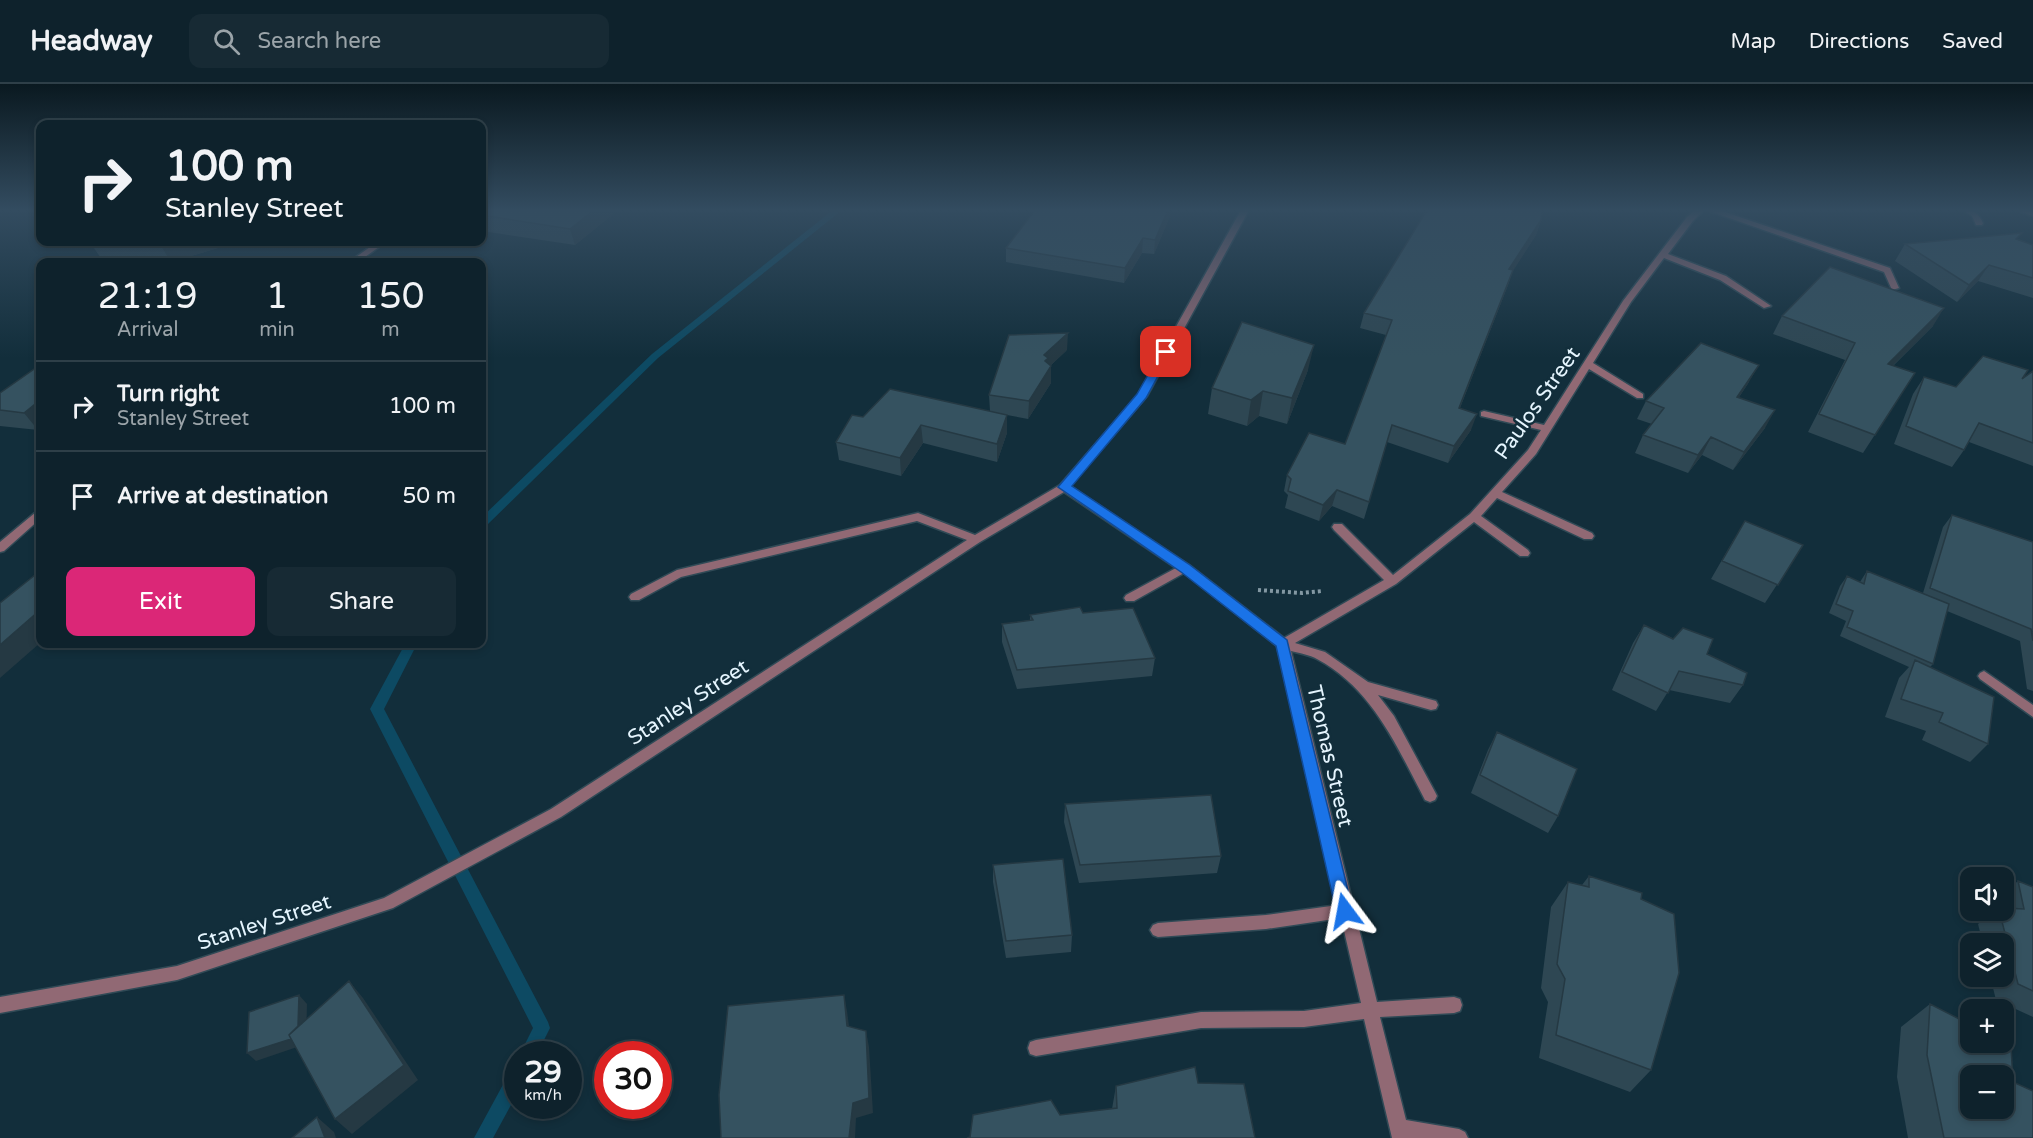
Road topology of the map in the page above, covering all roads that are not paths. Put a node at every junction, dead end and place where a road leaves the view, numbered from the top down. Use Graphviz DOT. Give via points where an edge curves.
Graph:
graph roads {
  1 [pos="1218,259"];
  2 [pos="1661,259"];
  3 [pos="1675,259"];
  4 [pos="1855,259"];
  5 [pos="1895,288"];
  6 [pos="1767,306"];
  7 [pos="1589,365"];
  8 [pos="1640,396"];
  9 [pos="1484,414"];
  10 [pos="1547,429"];
  11 [pos="1064,487"];
  12 [pos="1496,493"];
  13 [pos="1474,517"];
  14 [pos="36,518"];
  15 [pos="1338,527"];
  16 [pos="1588,536"];
  17 [pos="976,539"];
  18 [pos="0,549"];
  19 [pos="1524,553"];
  20 [pos="1185,568"];
  21 [pos="1392,581"];
  22 [pos="635,597"];
  23 [pos="1130,598"];
  24 [pos="1282,644"];
  25 [pos="1984,676"];
  26 [pos="1364,686"];
  27 [pos="1431,705"];
  28 [pos="2033,712"];
  29 [pos="1430,796"];
  30 [pos="1345,911"];
  31 [pos="1158,930"];
  32 [pos="0,1005"];
  33 [pos="1454,1005"];
  34 [pos="1370,1010"];
  35 [pos="1036,1048"];
  36 [pos="1399,1133"];
  37 [pos="1459,1138"];
  1 -- 11 [label="street, Stanley Street" via="1142,396"];
  2 -- 7 [label="street, Paulos Street" via="1627,301"];
  3 -- 6 [label="street" via="1723,278"];
  4 -- 5 [label="street" via="1887,270"];
  7 -- 8 [label="street"];
  7 -- 10 [label="street, Paulos Street"];
  9 -- 10 [label="street"];
  10 -- 12 [label="street, Paulos Street"];
  11 -- 17 [label="street, Stanley Street"];
  11 -- 20 [label="street"];
  12 -- 13 [label="street, Paulos Street"];
  12 -- 16 [label="street"];
  13 -- 19 [label="street"];
  13 -- 21 [label="street, Paulos Street"];
  14 -- 18 [label="street"];
  15 -- 21 [label="street"];
  17 -- 22 [label="street" via="918,517 677,574"];
  17 -- 32 [label="street, Stanley Street" via="556,813 388,903 177,973"];
  20 -- 23 [label="street"];
  20 -- 24 [label="street"];
  21 -- 24 [label="street, Paulos Street"];
  24 -- 26 [label="street" via="1321,656"];
  24 -- 30 [label="street, Thomas Street"];
  25 -- 28 [label="street"];
  26 -- 27 [label="street"];
  26 -- 29 [label="street" via="1389,720"];
  30 -- 31 [label="street"];
  30 -- 34 [label="street, Thomas Street"];
  33 -- 34 [label="street"];
  34 -- 35 [label="street" via="1304,1019 1201,1020"];
  34 -- 36 [label="street, Thomas Street"];
  36 -- 37 [label="street"];
}
